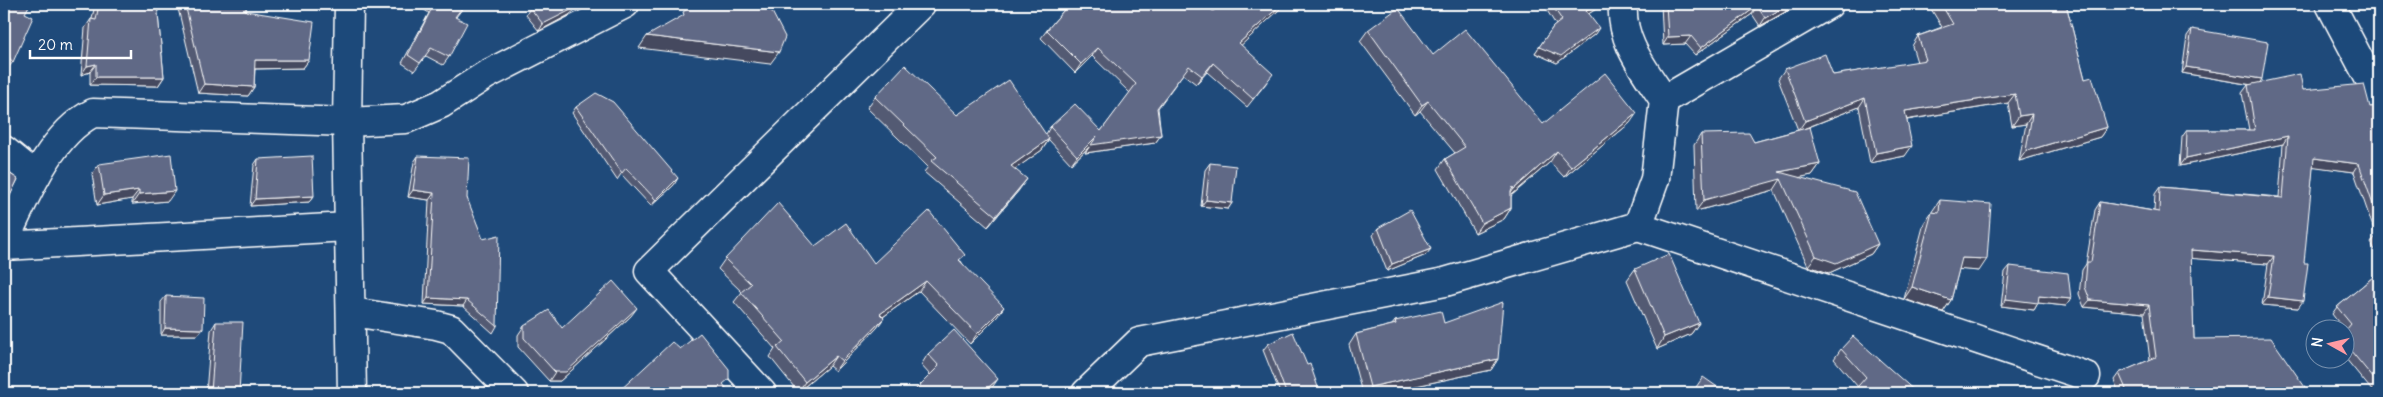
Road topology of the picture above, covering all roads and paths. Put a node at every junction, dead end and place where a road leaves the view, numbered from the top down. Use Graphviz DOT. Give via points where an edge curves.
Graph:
graph roads {
  1 [pos="349,4"];
  2 [pos="625,4"];
  3 [pos="921,4"];
  4 [pos="1624,4"];
  5 [pos="1829,4"];
  6 [pos="2330,4"];
  7 [pos="2379,97"];
  8 [pos="1664,100"];
  9 [pos="347,122"];
  10 [pos="4,150"];
  11 [pos="36,176"];
  12 [pos="1638,226"];
  13 [pos="348,227"];
  14 [pos="4,242"];
  15 [pos="4,246"];
  16 [pos="352,312"];
  17 [pos="2086,376"];
  18 [pos="352,393"];
  19 [pos="514,393"];
  20 [pos="762,393"];
  21 [pos="1086,393"];
  1 -- 9 [label="street"];
  2 -- 9 [label="street" via="486,75 432,108 406,119"];
  3 -- 20 [label="street" via="649,270"];
  4 -- 8 [label="street" via="1623,27 1629,45"];
  5 -- 8 [label="street"];
  6 -- 7 [label="street"];
  8 -- 12 [label="street" via="1654,179"];
  9 -- 11 [label="street" via="93,113 67,132"];
  9 -- 13 [label="street"];
  10 -- 11 [label="street"];
  11 -- 14 [label="street"];
  12 -- 17 [label="street"];
  12 -- 21 [label="street" via="1445,282 1138,342"];
  13 -- 15 [label="street"];
  13 -- 16 [label="street"];
  16 -- 18 [label="street"];
  16 -- 19 [label="street" via="451,330"];
}
